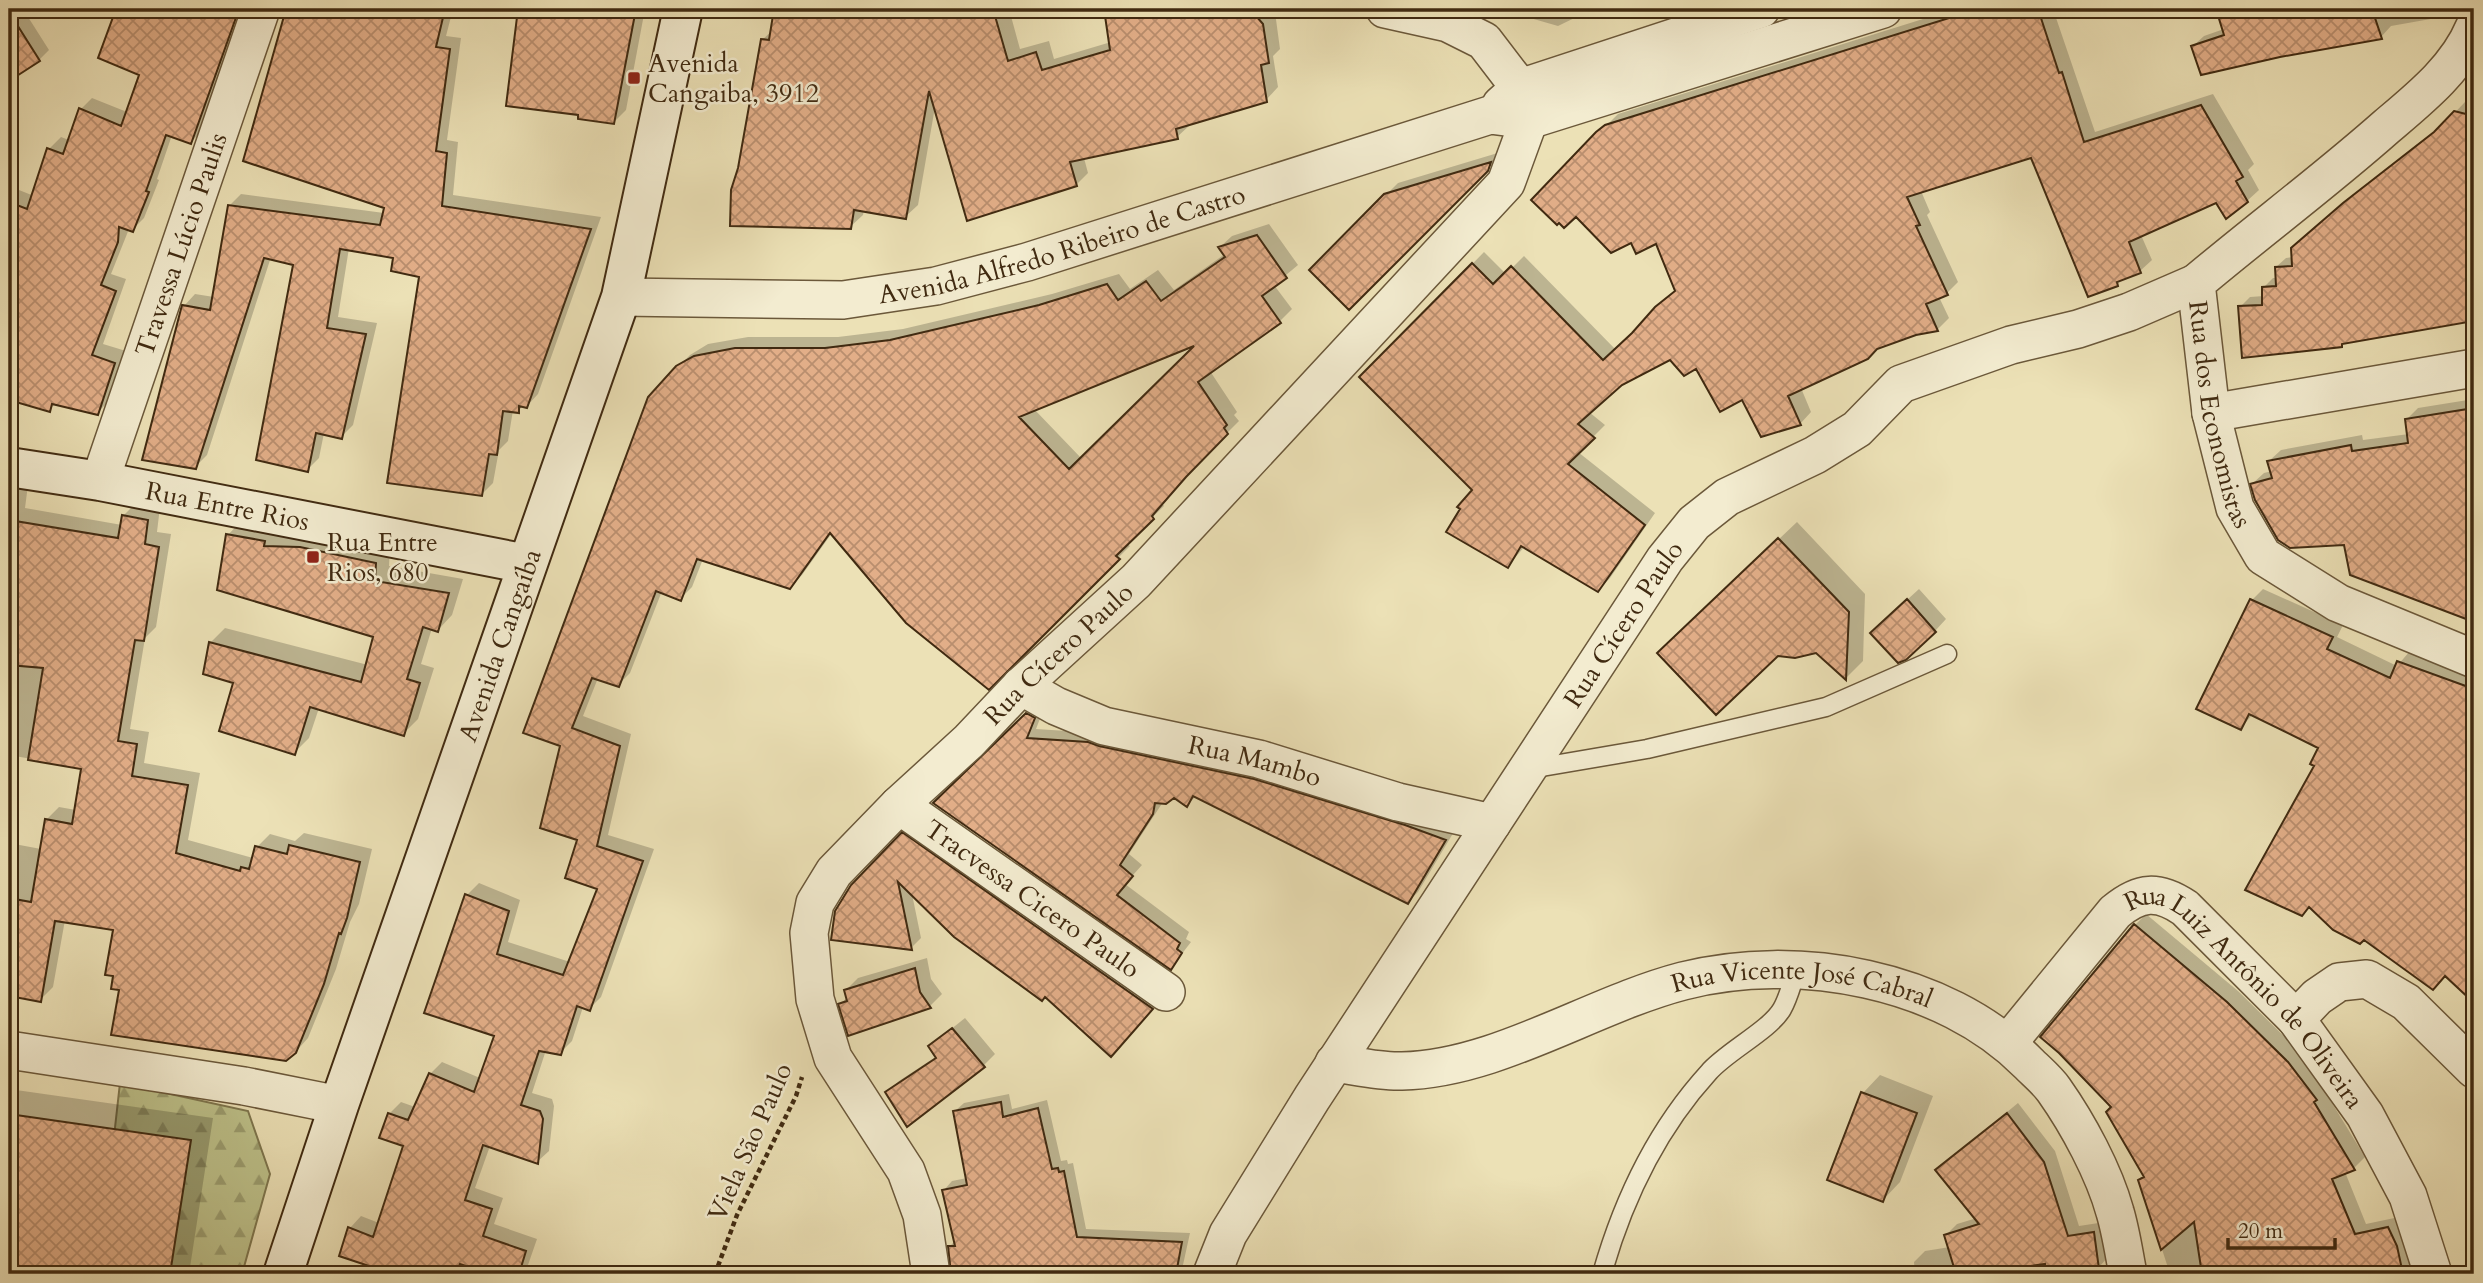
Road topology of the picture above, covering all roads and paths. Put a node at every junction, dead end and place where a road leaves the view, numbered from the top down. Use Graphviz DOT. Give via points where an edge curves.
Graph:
graph roads {
  1 [pos="261,9"];
  2 [pos="684,9"];
  3 [pos="1385,9"];
  4 [pos="1761,9"];
  5 [pos="1882,9"];
  6 [pos="2474,29"];
  7 [pos="1524,104"];
  8 [pos="2196,283"];
  9 [pos="621,297"];
  10 [pos="2474,368"];
  11 [pos="2211,413"];
  12 [pos="9,467"];
  13 [pos="100,481"];
  14 [pos="527,564"];
  15 [pos="1947,654"];
  16 [pos="2474,659"];
  17 [pos="1021,686"];
  18 [pos="1526,770"];
  19 [pos="899,805"];
  20 [pos="1492,823"];
  21 [pos="1797,969"];
  22 [pos="1166,992"];
  23 [pos="2296,1019"];
  24 [pos="824,1027"];
  25 [pos="2008,1043"];
  26 [pos="9,1049"];
  27 [pos="1334,1063"];
  28 [pos="2474,1069"];
  29 [pos="339,1105"];
  30 [pos="283,1274"];
  31 [pos="715,1274"];
  32 [pos="931,1274"];
  33 [pos="1212,1274"];
  34 [pos="1602,1274"];
  35 [pos="2128,1274"];
  36 [pos="2433,1274"];
  1 -- 13 [label="street, Travessa Lúcio Paulis"];
  2 -- 9 [label="main road, Avenida Cangaíba"];
  3 -- 7 [label="street" via="1448,23 1484,41"];
  4 -- 7 [label="street, Avenida Alfredo Ribeiro de Castro"];
  5 -- 7 [label="street, Avenida Alfredo Ribeiro de Castro"];
  6 -- 8 [label="street, Rua dos Economistas" via="2468,45 2432,87"];
  7 -- 9 [label="street, Avenida Alfredo Ribeiro de Castro" via="1027,262 936,286 843,300"];
  7 -- 17 [label="street, Rua Cícero Paulo" via="1506,183 1136,581"];
  8 -- 11 [label="street, Rua dos Economistas"];
  8 -- 18 [label="street, Rua Cícero Paulo" via="2129,312 2011,345 1901,384 1857,429 1815,456 1727,497 1694,523 1665,559"];
  9 -- 14 [label="main road, Avenida Cangaíba"];
  10 -- 11 [label="street"];
  11 -- 16 [label="street, Rua dos Economistas" via="2235,508 2263,556 2338,603"];
  12 -- 13 [label="main road, Rua Entre Rios"];
  13 -- 14 [label="main road, Rua Entre Rios"];
  14 -- 29 [label="main road, Avenida Cangaíba"];
  15 -- 18 [label="lane" via="1826,707 1647,749"];
  17 -- 19 [label="street, Rua Cícero Paulo"];
  17 -- 20 [label="street, Rua Mambo" via="1104,726 1259,759 1398,802"];
  18 -- 20 [label="street, Rua Cícero Paulo"];
  19 -- 22 [label="street, Tracvessa Cicero Paulo"];
  19 -- 24 [label="street, Rua Cícero Paulo" via="834,872 815,903 809,933 815,999"];
  20 -- 27 [label="street, Rua Cícero Paulo"];
  21 -- 25 [label="street, Rua Vicente José Cabral" via="1894,986 1948,1007"];
  21 -- 27 [label="street, Rua Vicente José Cabral" via="1685,981 1627,998 1468,1061 1402,1071"];
  21 -- 34 [label="lane" via="1781,1011 1710,1070 1649,1154 1627,1199"];
  23 -- 25 [label="street, Rua Luiz Antônio de Oliveira" via="2185,908 2169,897 2149,895 2130,900 2115,912"];
  23 -- 28 [label="street" via="2339,982 2367,979 2406,1002"];
  23 -- 36 [label="street, Rua Luiz Antônio de Oliveira" via="2365,1115 2408,1196"];
  24 -- 31 [label="path, Viela São Paulo" via="807,1058 796,1096 737,1215"];
  24 -- 32 [label="street, Rua Cícero Paulo" via="833,1058 906,1171 922,1215"];
  25 -- 35 [label="street, Rua Vicente José Cabral" via="2053,1088 2086,1140 2115,1210"];
  26 -- 29 [label="street"];
  27 -- 33 [label="street, Rua Cícero Paulo" via="1228,1234"];
  29 -- 30 [label="main road, Avenida Cangaíba"];
}
